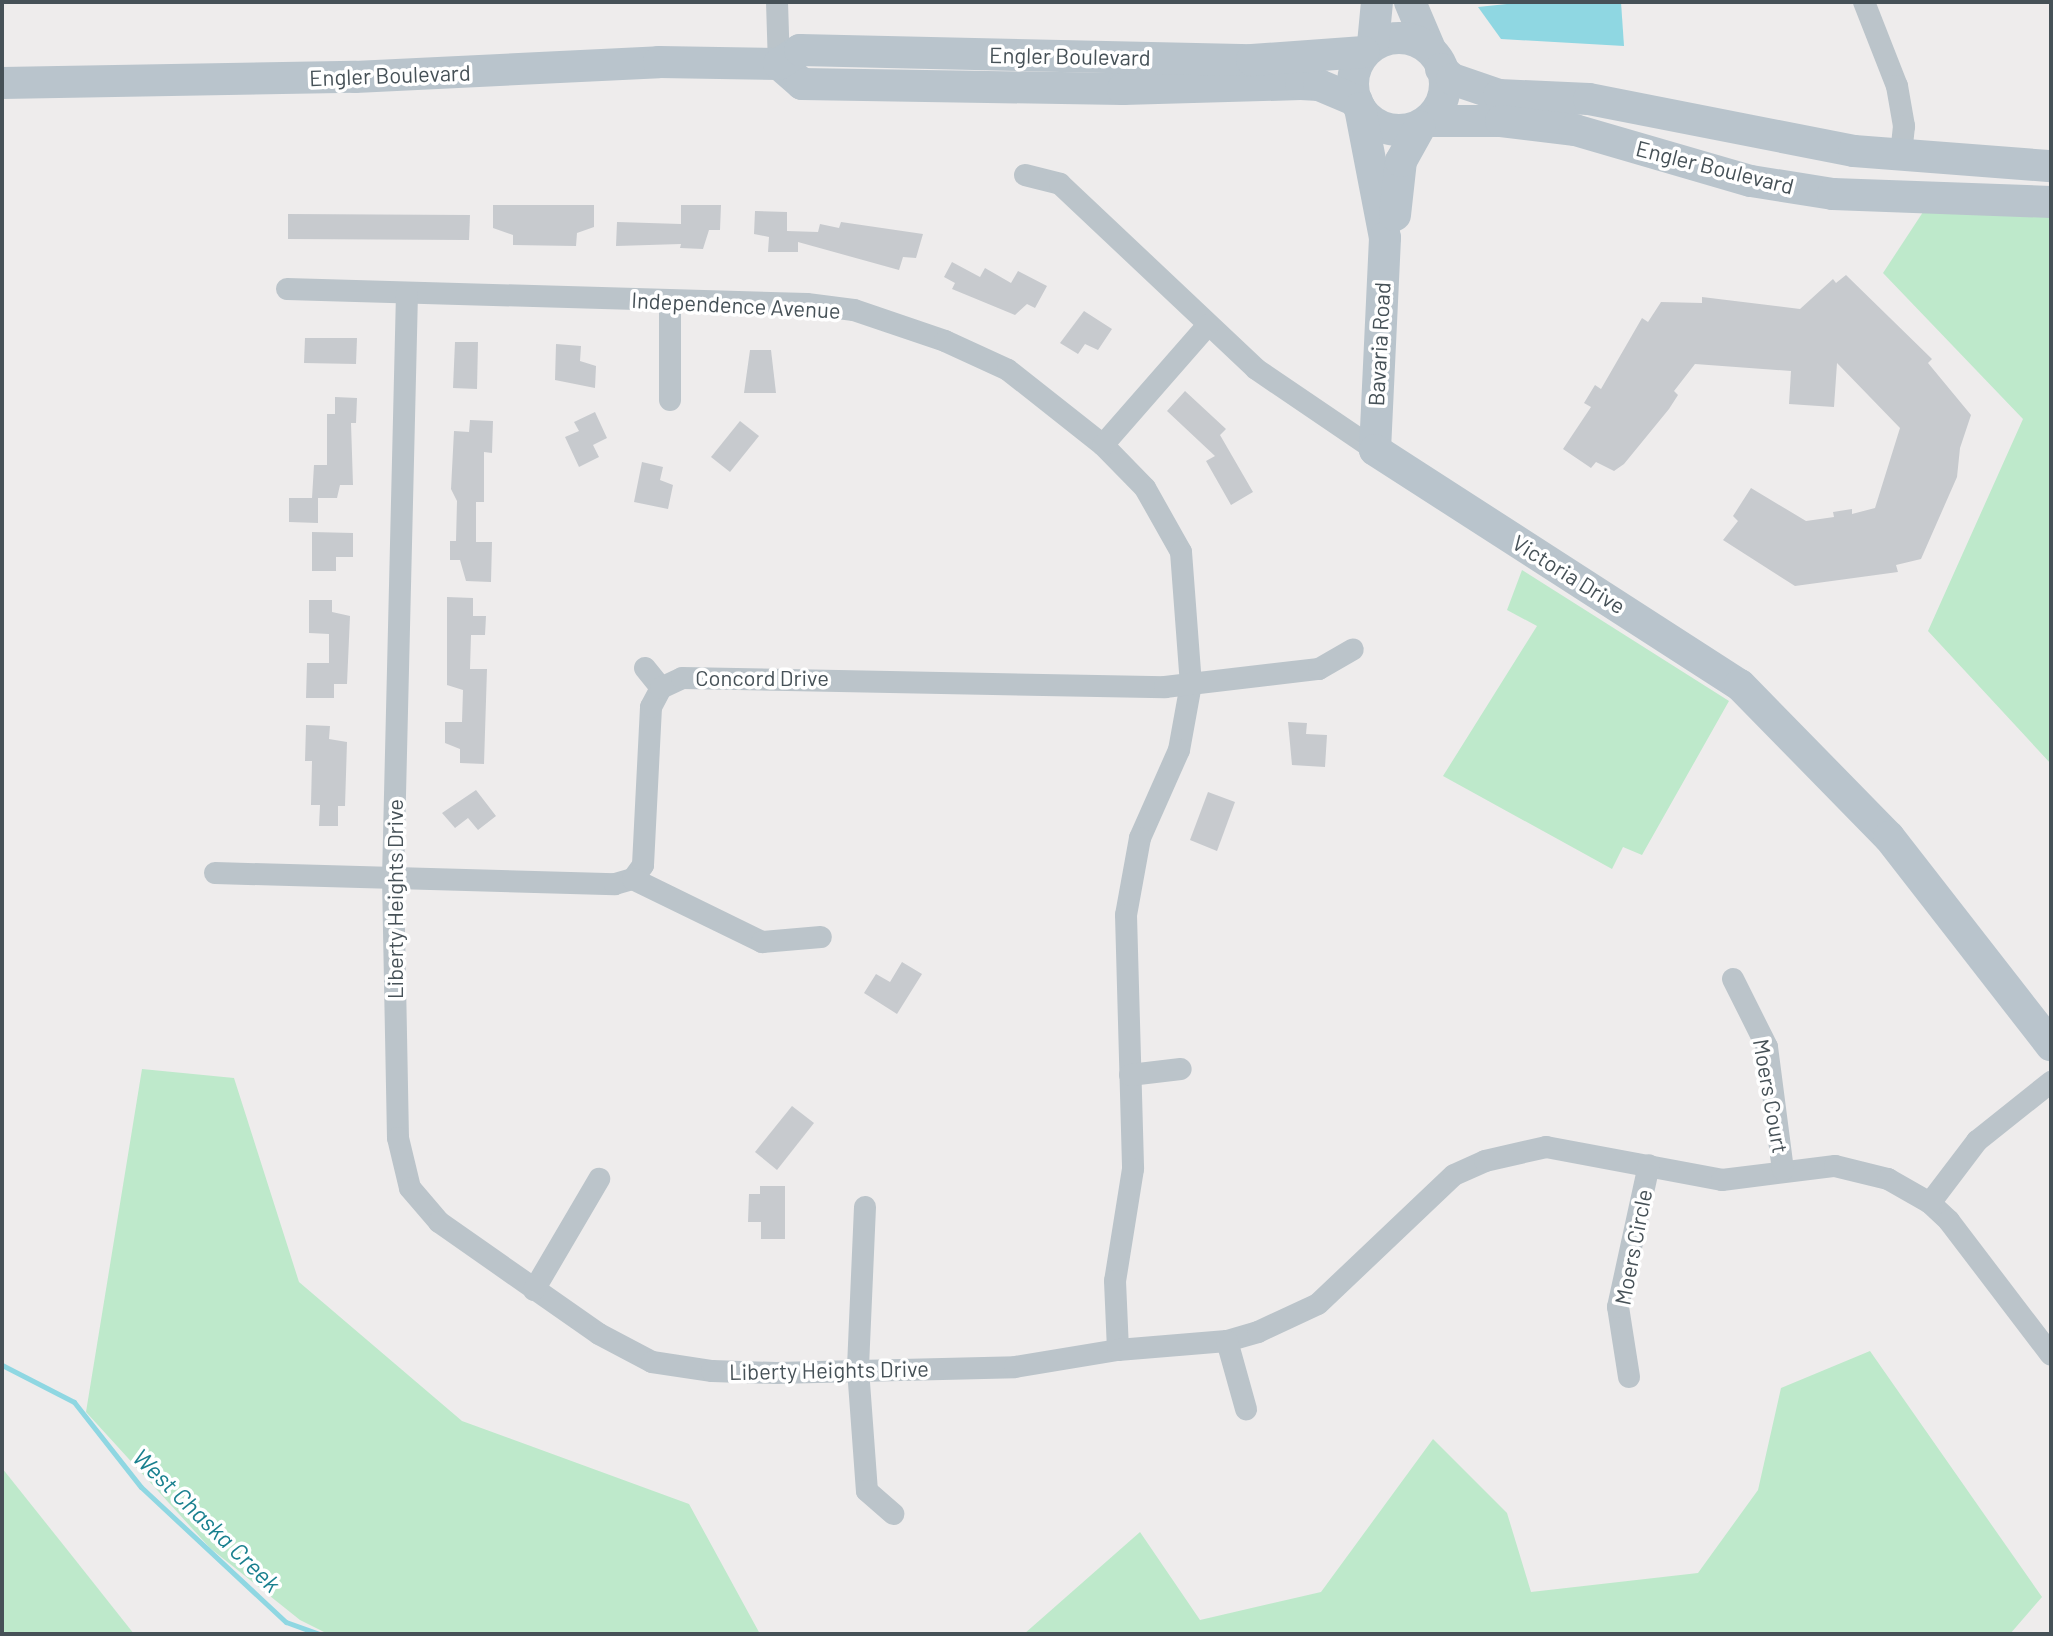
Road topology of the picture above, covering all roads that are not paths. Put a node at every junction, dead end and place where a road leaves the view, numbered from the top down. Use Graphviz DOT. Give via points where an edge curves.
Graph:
graph roads {
  1 [pos="777,2"];
  2 [pos="1377,2"];
  3 [pos="1410,2"];
  4 [pos="1864,2"];
  5 [pos="1368,48"];
  6 [pos="1435,59"];
  7 [pos="779,64"];
  8 [pos="2,83"];
  9 [pos="1358,105"];
  10 [pos="1424,124"];
  11 [pos="1901,156"];
  12 [pos="2051,166"];
  13 [pos="1699,167"];
  14 [pos="1025,175"];
  15 [pos="2051,202"];
  16 [pos="1385,238"];
  17 [pos="287,289"];
  18 [pos="407,293"];
  19 [pos="670,301"];
  20 [pos="1208,325"];
  21 [pos="670,400"];
  22 [pos="1103,445"];
  23 [pos="1375,450"];
  24 [pos="1353,649"];
  25 [pos="645,668"];
  26 [pos="1191,684"];
  27 [pos="661,688"];
  28 [pos="215,873"];
  29 [pos="393,878"];
  30 [pos="633,879"];
  31 [pos="821,937"];
  32 [pos="1733,979"];
  33 [pos="2051,1045"];
  34 [pos="1181,1069"];
  35 [pos="1130,1075"];
  36 [pos="2051,1082"];
  37 [pos="1649,1165"];
  38 [pos="1783,1170"];
  39 [pos="599,1179"];
  40 [pos="1930,1203"];
  41 [pos="865,1207"];
  42 [pos="534,1290"];
  43 [pos="1227,1341"];
  44 [pos="1118,1350"];
  45 [pos="2051,1355"];
  46 [pos="858,1369"];
  47 [pos="1629,1377"];
  48 [pos="1246,1409"];
  49 [pos="893,1514"];
  1 -- 7 [label="street"];
  2 -- 5 [label="main road"];
  3 -- 6 [label="main road"];
  4 -- 11 [label="street" via="1897,86 1904,126"];
  5 -- 6 [label="main road" via="1408,37"];
  5 -- 7 [label="main road, Engler Boulevard" via="1252,60 800,50"];
  5 -- 9 [label="main road" via="1354,78"];
  6 -- 10 [label="main road" via="1442,102"];
  6 -- 11 [label="main road, Engler Boulevard" via="1452,79 1499,95 1589,99 1794,142"];
  7 -- 8 [label="main road, Engler Boulevard" via="659,62 325,78"];
  7 -- 9 [label="main road, Engler Boulevard" via="802,84 1123,89 1301,84 1319,85"];
  9 -- 10 [label="main road" via="1386,129"];
  9 -- 16 [label="main road, Bavaria Road"];
  10 -- 13 [label="main road, Engler Boulevard" via="1501,121 1575,130"];
  10 -- 16 [label="main road, Bavaria Road" via="1401,161 1395,228"];
  11 -- 12 [label="main road, Engler Boulevard"];
  11 -- 13 [label="main road" via="1889,170 1753,163"];
  13 -- 15 [label="main road, Engler Boulevard" via="1833,194"];
  14 -- 20 [label="street, Victoria Drive" via="1060,184"];
  16 -- 23 [label="main road, Bavaria Road"];
  17 -- 18 [label="street, Independence Avenue"];
  18 -- 19 [label="street, Independence Avenue"];
  18 -- 29 [label="street, Liberty Heights Drive"];
  19 -- 21 [label="street"];
  19 -- 22 [label="street, Independence Avenue" via="807,304 901,324 1008,370"];
  20 -- 22 [label="street"];
  20 -- 23 [label="street, Victoria Drive" via="1256,369"];
  22 -- 26 [label="street, Independence Avenue" via="1145,488 1181,552"];
  23 -- 33 [label="main road, Victoria Drive" via="1740,685 1889,837"];
  24 -- 26 [label="street, Concord Drive" via="1319,669"];
  25 -- 27 [label="street"];
  26 -- 27 [label="street, Concord Drive" via="709,675 682,678"];
  26 -- 35 [label="street, Independence Avenue" via="1179,750 1140,838 1126,915"];
  27 -- 30 [label="street" via="651,707 643,865"];
  28 -- 29 [label="street"];
  29 -- 30 [label="street" via="615,884"];
  29 -- 42 [label="street, Liberty Heights Drive" via="398,1138 410,1188 439,1222"];
  30 -- 31 [label="street" via="762,942"];
  32 -- 38 [label="street, Moers Court" via="1767,1047"];
  34 -- 35 [label="street"];
  35 -- 44 [label="street, Independence Avenue" via="1133,1169 1115,1281"];
  36 -- 40 [label="street" via="1977,1141"];
  37 -- 38 [label="street, Liberty Heights Drive" via="1722,1180"];
  37 -- 43 [label="street, Liberty Heights Drive" via="1546,1147 1485,1161 1433,1191 1370,1260 1318,1304"];
  37 -- 47 [label="street, Moers Circle" via="1618,1307"];
  38 -- 40 [label="street, Liberty Heights Drive" via="1835,1166 1862,1171"];
  39 -- 42 [label="street"];
  40 -- 45 [label="street, Liberty Heights Drive"];
  41 -- 46 [label="street"];
  42 -- 46 [label="street, Liberty Heights Drive" via="652,1362 712,1371"];
  43 -- 44 [label="street, Liberty Heights Drive"];
  43 -- 48 [label="street"];
  44 -- 46 [label="street, Liberty Heights Drive" via="1015,1367"];
  46 -- 49 [label="street" via="867,1491"];
}
